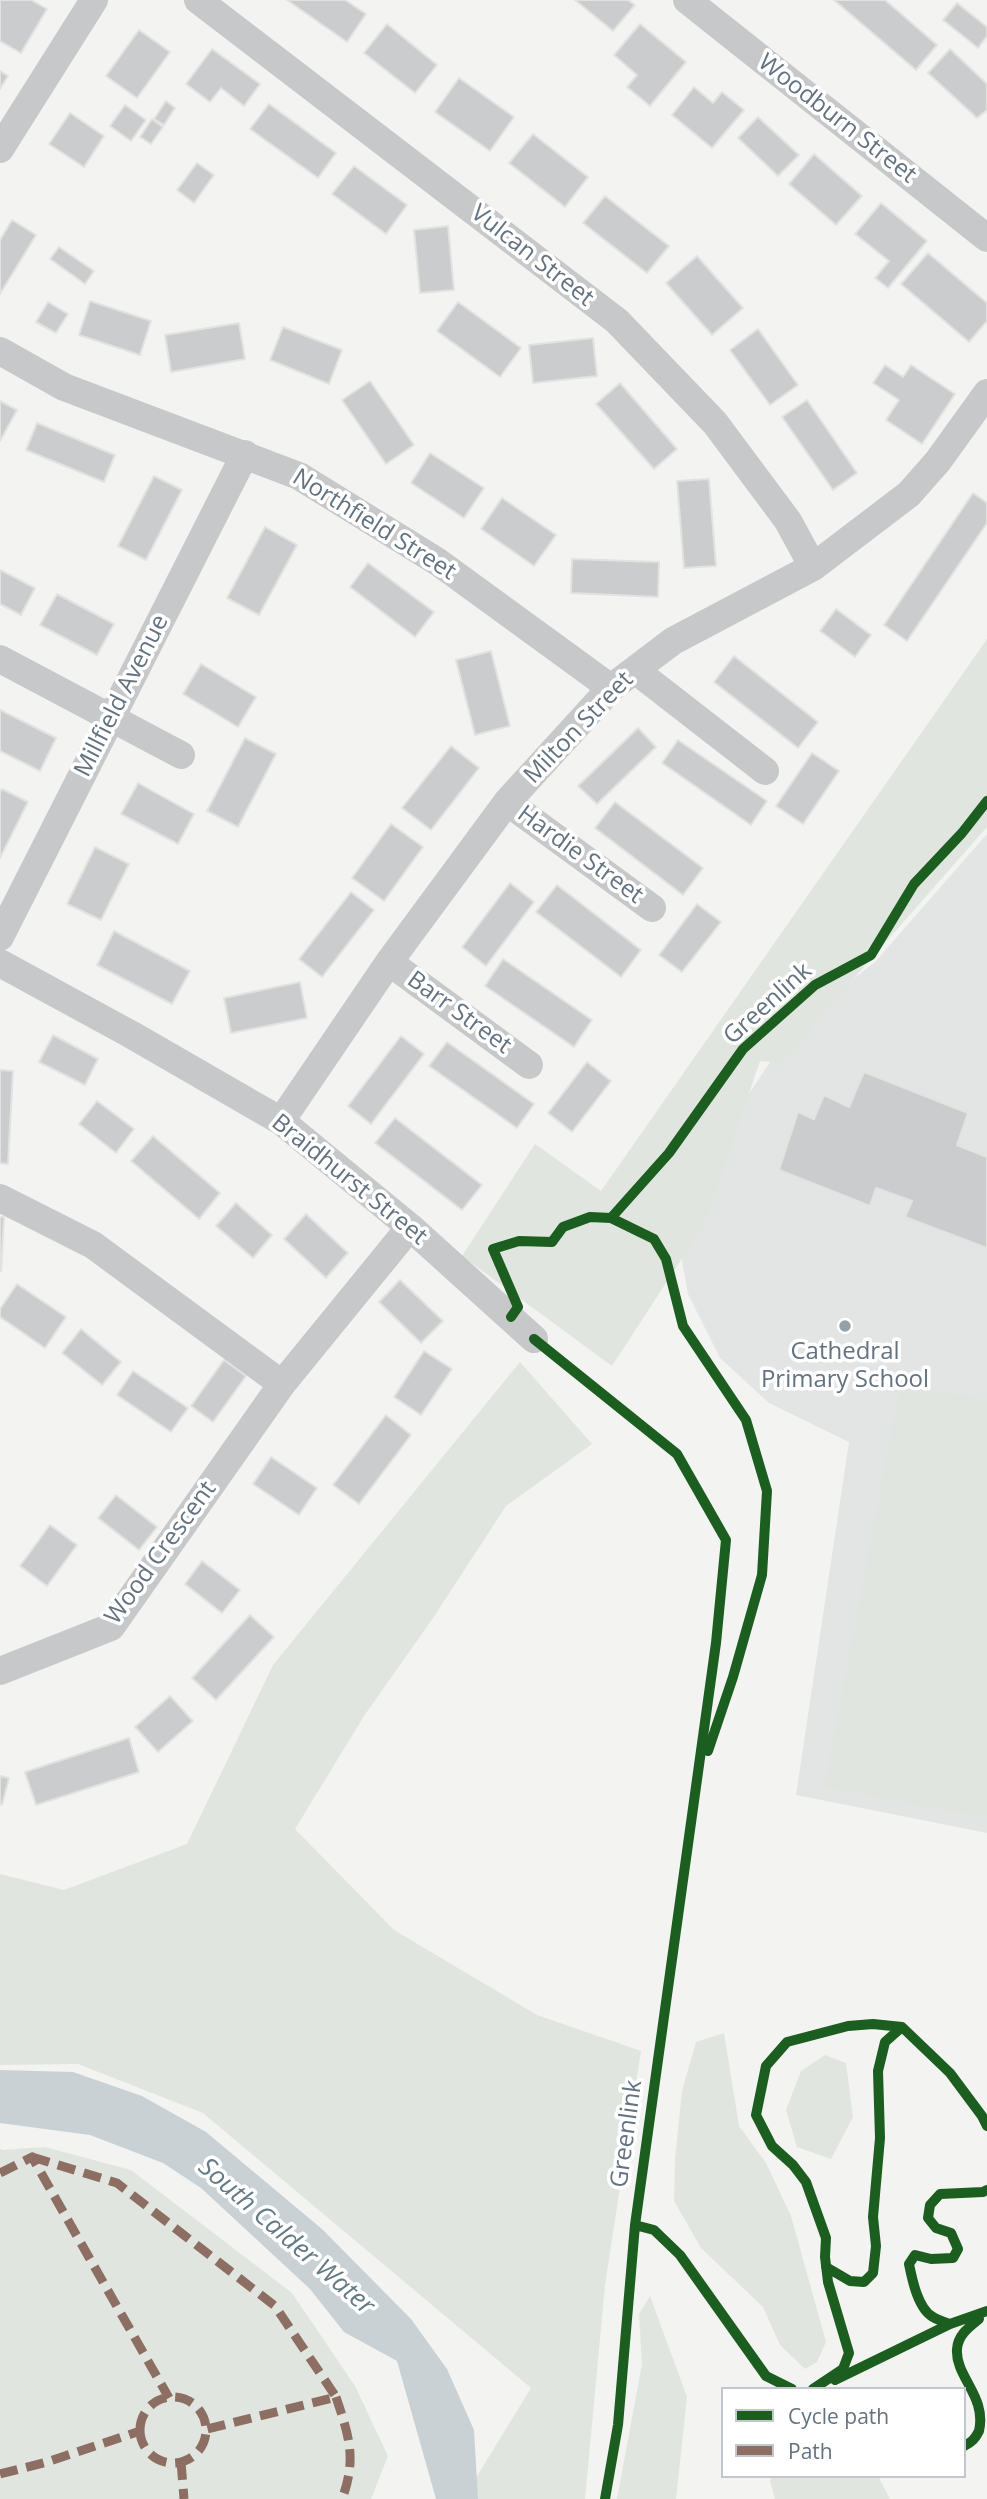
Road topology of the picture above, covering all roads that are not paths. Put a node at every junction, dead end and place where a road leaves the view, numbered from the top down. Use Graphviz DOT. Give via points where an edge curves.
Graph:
graph roads {
  1 [pos="94,0"];
  2 [pos="198,0"];
  3 [pos="687,0"];
  4 [pos="0,149"];
  5 [pos="987,238"];
  6 [pos="0,351"];
  7 [pos="987,393"];
  8 [pos="245,454"];
  9 [pos="813,566"];
  10 [pos="0,659"];
  11 [pos="635,670"];
  12 [pos="611,688"];
  13 [pos="111,718"];
  14 [pos="181,755"];
  15 [pos="765,771"];
  16 [pos="507,802"];
  17 [pos="652,908"];
  18 [pos="0,937"];
  19 [pos="389,962"];
  20 [pos="0,963"];
  21 [pos="529,1065"];
  22 [pos="281,1121"];
  23 [pos="0,1198"];
  24 [pos="410,1227"];
  25 [pos="534,1339"];
  26 [pos="282,1384"];
  27 [pos="0,1671"];
  1 -- 4 [label="street"];
  2 -- 9 [label="street, Vulcan Street" via="617,321 715,423 788,521"];
  3 -- 5 [label="street, Woodburn Street"];
  6 -- 8 [label="street, Northfield Street" via="64,387"];
  7 -- 9 [label="street, Milton Street" via="909,494"];
  8 -- 12 [label="street, Northfield Street" via="299,476 438,562"];
  8 -- 13 [label="street, Millfield Avenue"];
  9 -- 11 [label="street, Milton Street" via="673,641"];
  10 -- 13 [label="street"];
  11 -- 12 [label="street, Milton Street"];
  11 -- 15 [label="street"];
  12 -- 16 [label="street, Milton Street"];
  13 -- 14 [label="street"];
  13 -- 18 [label="street, Millfield Avenue"];
  16 -- 17 [label="street, Hardie Street"];
  16 -- 19 [label="street, Milton Street"];
  19 -- 21 [label="street, Barr Street"];
  19 -- 22 [label="street, Milton Street"];
  20 -- 22 [label="street, Braidhurst Street"];
  22 -- 24 [label="street, Braidhurst Street"];
  23 -- 26 [label="street" via="93,1245"];
  24 -- 25 [label="street, Braidhurst Street"];
  24 -- 26 [label="street, Wood Crescent"];
  26 -- 27 [label="street, Wood Crescent" via="111,1627"];
}
